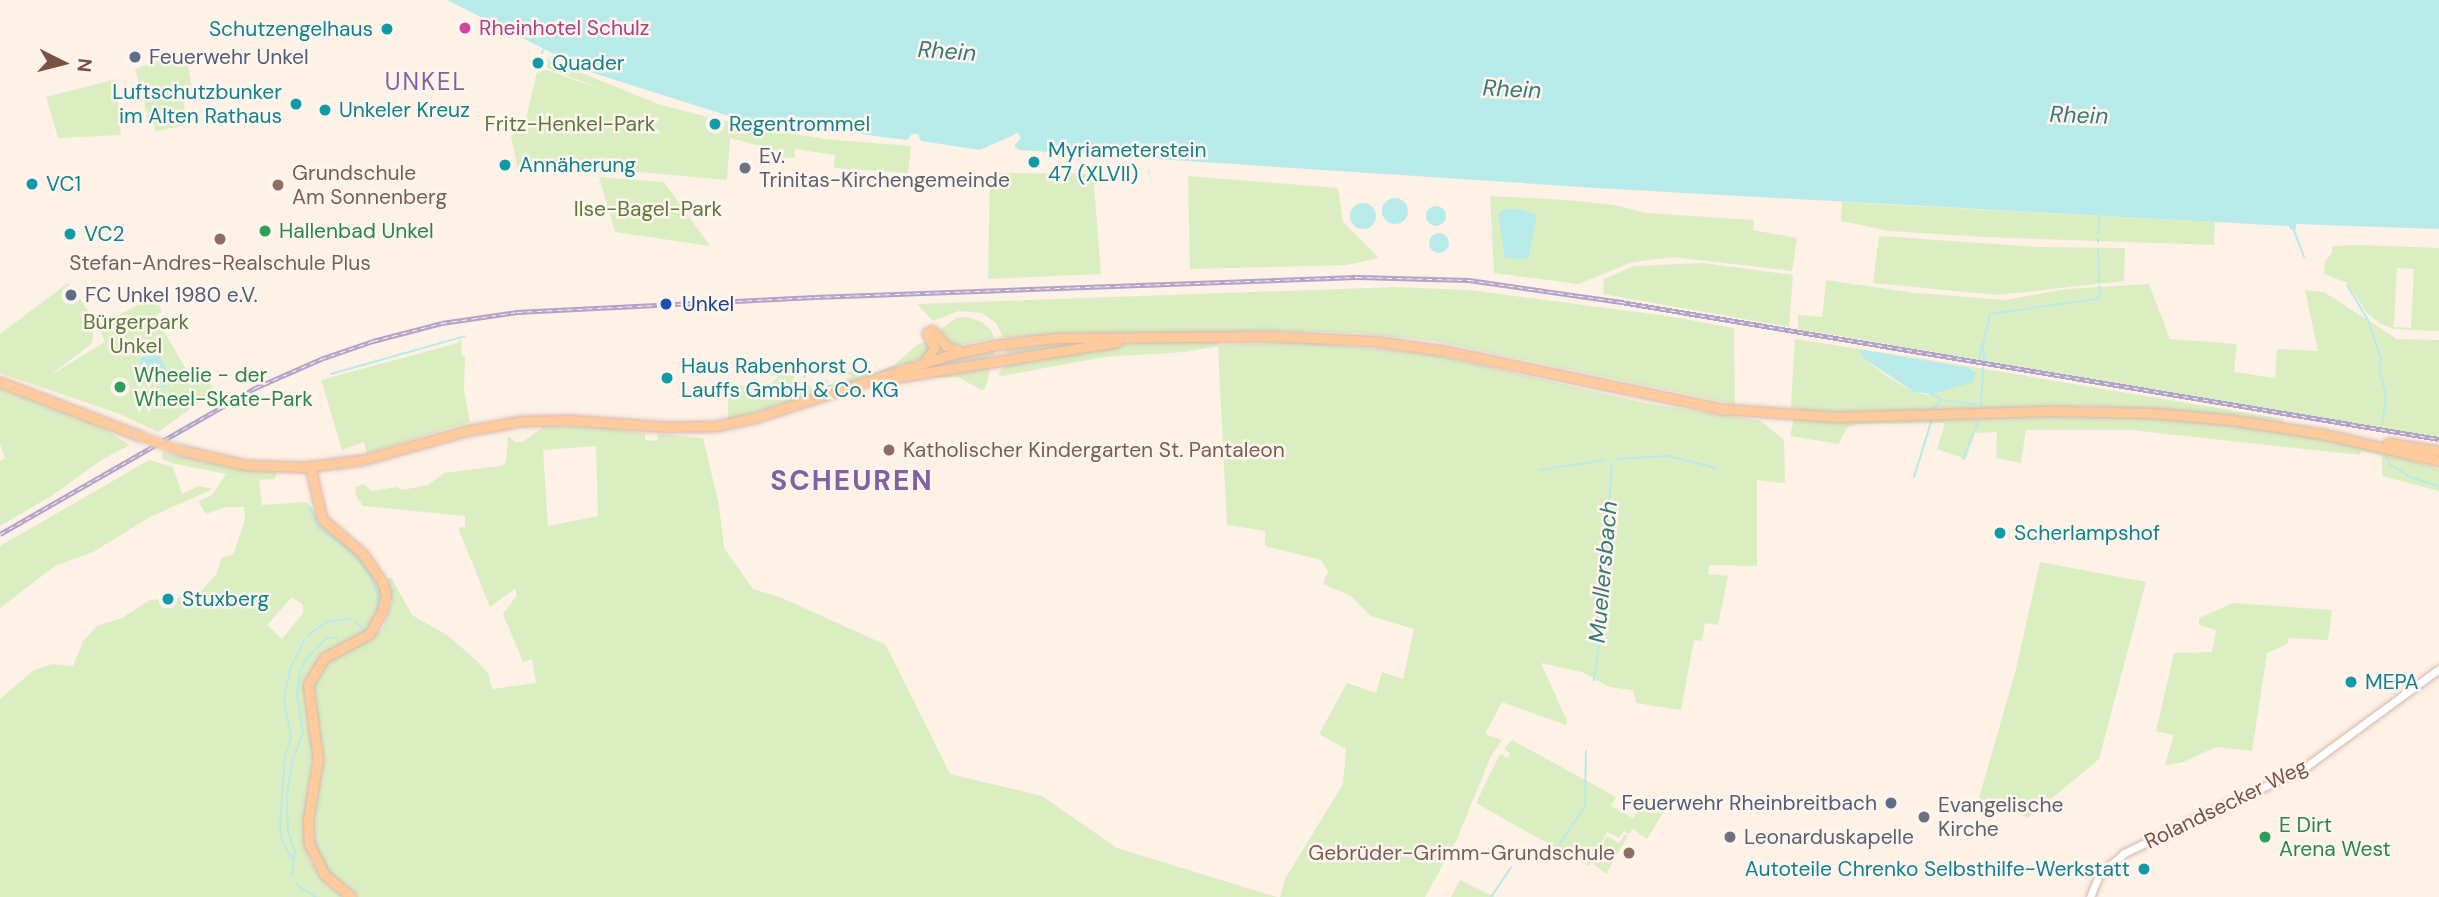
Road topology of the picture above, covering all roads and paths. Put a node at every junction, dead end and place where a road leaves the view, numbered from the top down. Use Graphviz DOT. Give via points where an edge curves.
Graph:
graph roads {
  1 [pos="1132,337"];
  2 [pos="961,351"];
  3 [pos="924,362"];
  4 [pos="876,378"];
  5 [pos="0,382"];
  6 [pos="2352,440"];
  7 [pos="2439,451"];
  8 [pos="2439,461"];
  9 [pos="310,466"];
  10 [pos="2439,669"];
  11 [pos="351,897"];
  12 [pos="2090,897"];
  1 -- 2 [label="main road" via="1034,340"];
  1 -- 4 [label="main road"];
  1 -- 6 [label="main road" via="1373,341 1445,351 1694,404 1777,414 1891,417 2123,411 2232,420"];
  2 -- 3 [label="main road"];
  2 -- 3 [label="main road" via="946,346 930,332 934,348"];
  3 -- 4 [label="main road"];
  4 -- 9 [label="main road" via="716,426 522,421 465,431 371,458"];
  5 -- 9 [label="main road, bridge" via="180,450 246,464"];
  6 -- 7 [label="main road"];
  6 -- 8 [label="main road"];
  9 -- 11 [label="main road" via="322,519 363,554 386,595 383,611 369,634 324,658 309,685 318,759 308,820 309,844 324,874"];
  10 -- 12 [label="street, Rolandsecker Weg" via="2304,768 2124,853 2099,875"];
}
